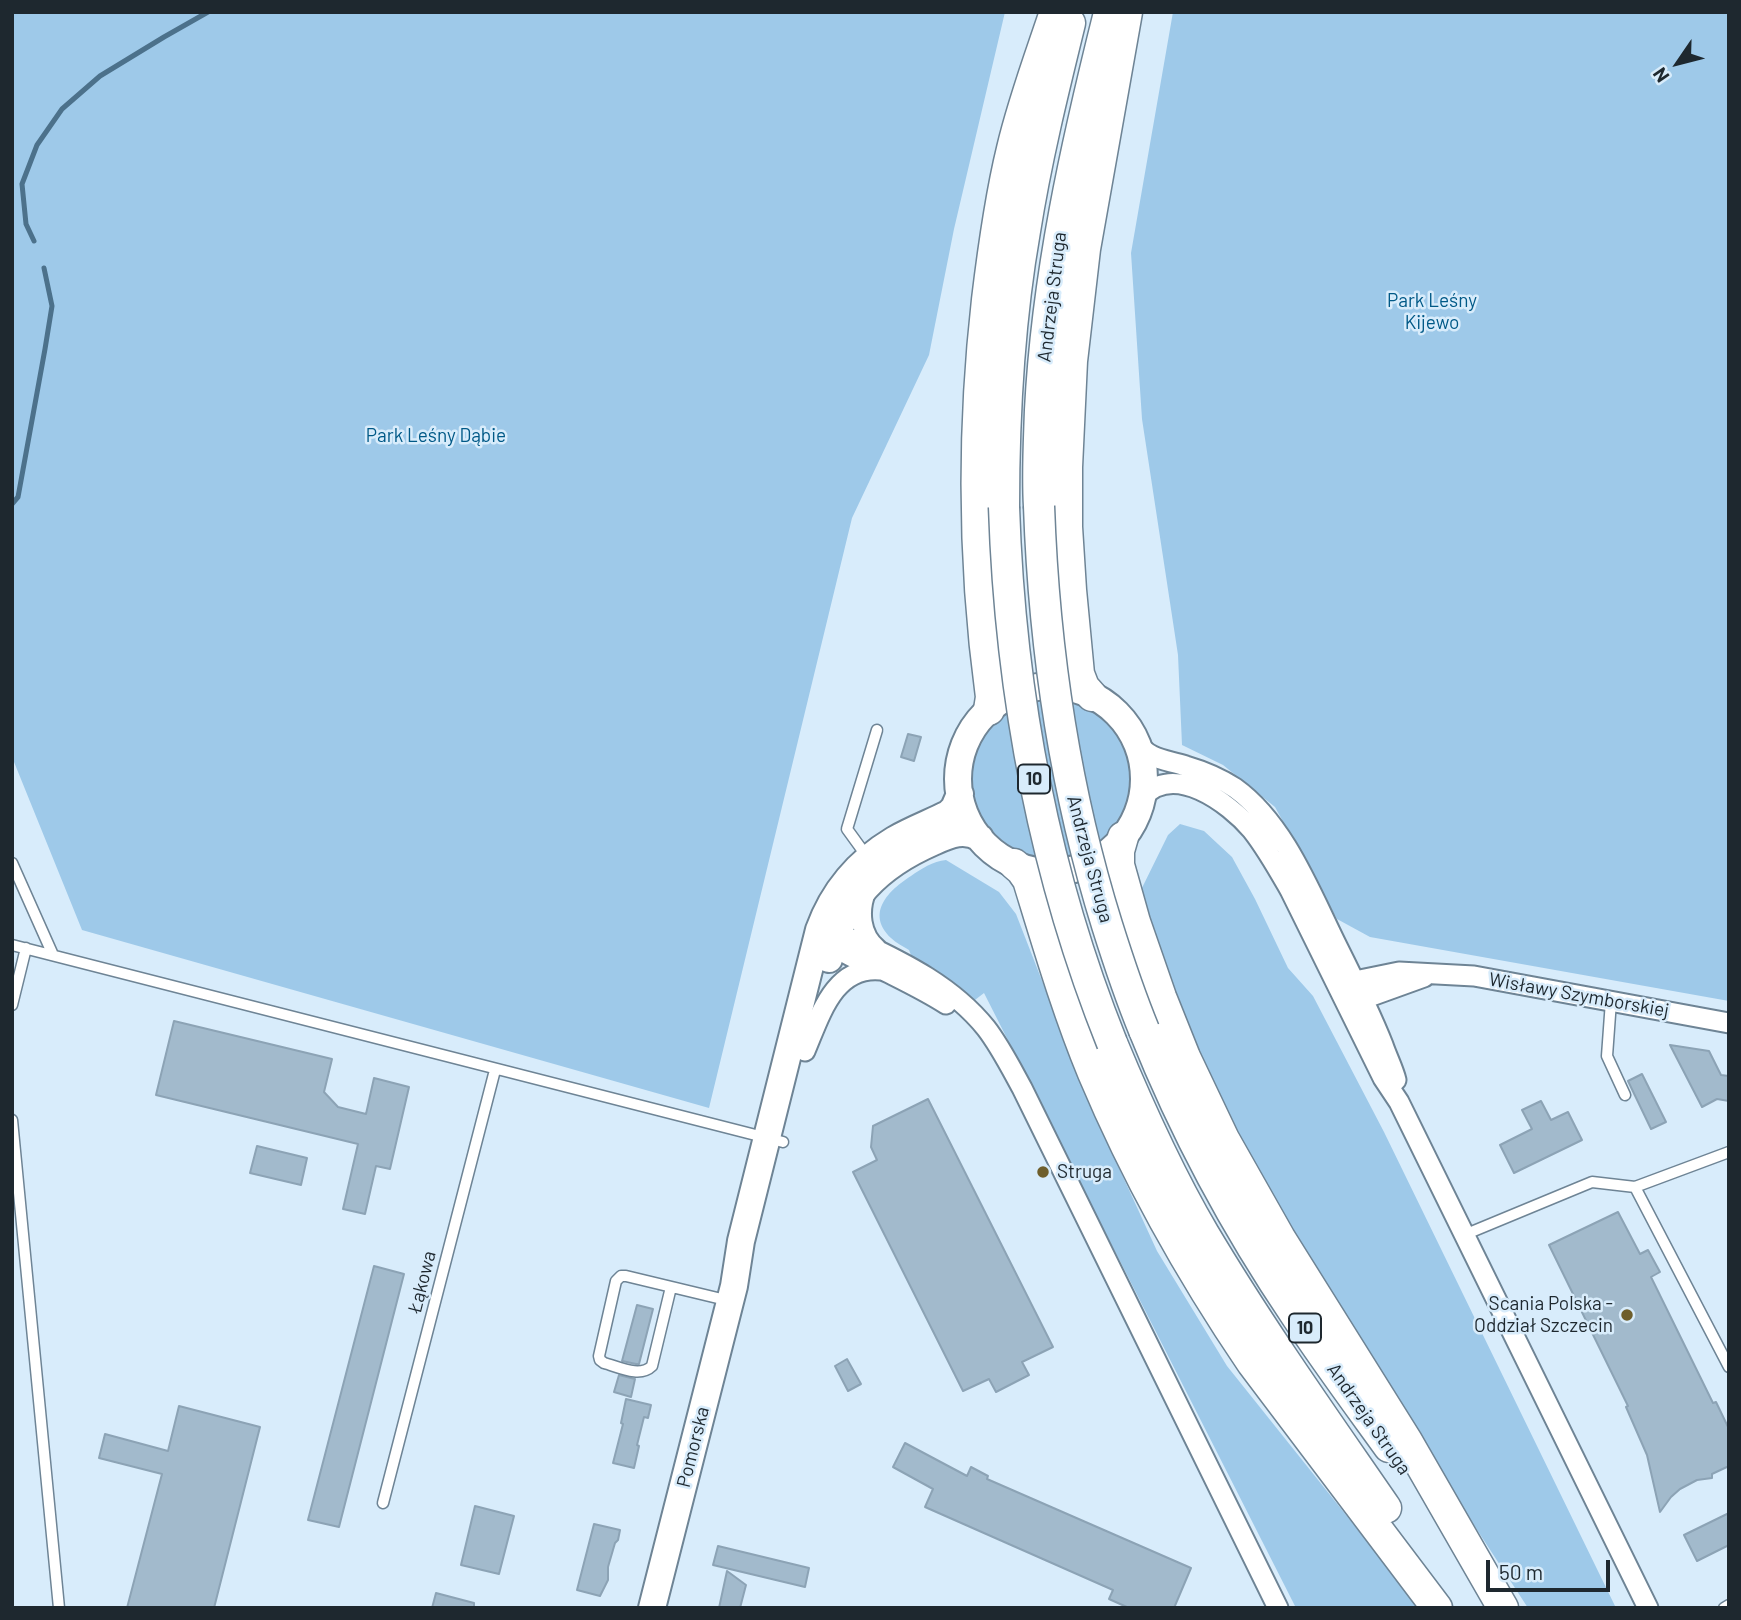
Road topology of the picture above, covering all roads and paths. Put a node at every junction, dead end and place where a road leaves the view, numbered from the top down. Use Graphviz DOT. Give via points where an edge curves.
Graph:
graph roads {
  1 [pos="1055,12"];
  2 [pos="1072,12"];
  3 [pos="1110,12"];
  4 [pos="1128,12"];
  5 [pos="1092,696"];
  6 [pos="989,710"];
  7 [pos="877,730"];
  8 [pos="1136,741"];
  9 [pos="960,794"];
  10 [pos="1142,798"];
  11 [pos="1123,837"];
  12 [pos="980,838"];
  13 [pos="12,863"];
  14 [pos="1014,864"];
  15 [pos="869,871"];
  16 [pos="827,938"];
  17 [pos="12,945"];
  18 [pos="26,948"];
  19 [pos="53,956"];
  20 [pos="882,961"];
  21 [pos="1429,975"];
  22 [pos="1348,988"];
  23 [pos="1363,999"];
  24 [pos="1611,1000"];
  25 [pos="12,1005"];
  26 [pos="1729,1023"];
  27 [pos="806,1051"];
  28 [pos="492,1069"];
  29 [pos="1625,1095"];
  30 [pos="1399,1102"];
  31 [pos="12,1121"];
  32 [pos="775,1140"];
  33 [pos="1729,1152"];
  34 [pos="1635,1187"];
  35 [pos="1464,1235"];
  36 [pos="671,1287"];
  37 [pos="732,1293"];
  38 [pos="1729,1367"];
  39 [pos="383,1503"];
  40 [pos="1729,1605"];
  41 [pos="59,1608"];
  42 [pos="652,1608"];
  43 [pos="1278,1608"];
  44 [pos="1437,1608"];
  45 [pos="1454,1608"];
  46 [pos="1496,1608"];
  47 [pos="1503,1608"];
  48 [pos="1648,1608"];
  49 [pos="1724,1608"];
  1 -- 6 [label="main road" via="1012,149 982,345 977,547"];
  2 -- 45 [label="main road, Andrzeja Struga / 10, bridge" via="1024,232 1006,387 1004,507 1013,649 1035,787 1056,877 1112,1043 1152,1135 1209,1242"];
  3 -- 46 [label="main road, Andrzeja Struga / 10, bridge" via="1066,199 1041,387 1039,506 1047,644 1075,806 1127,985 1203,1160 1296,1316"];
  4 -- 5 [label="main road" via="1085,249 1068,415 1071,590 1079,674"];
  5 -- 6 [label="street" via="1064,687 1035,687 1013,694"];
  5 -- 8 [label="street" via="1116,712"];
  6 -- 9 [label="street" via="963,748"];
  7 -- 15 [label="lane" via="847,829"];
  8 -- 10 [label="street" via="1143,769"];
  8 -- 22 [label="street" via="1154,758 1226,782 1257,807 1292,856"];
  9 -- 12 [label="street"];
  9 -- 15 [label="street, Pomorska" via="948,814 895,839"];
  10 -- 11 [label="street"];
  10 -- 22 [label="street" via="1156,786 1181,784 1213,797 1238,815 1273,859"];
  11 -- 14 [label="street" via="1100,858 1073,869 1044,871"];
  11 -- 47 [label="main road" via="1119,865 1135,922 1210,1111 1280,1238 1407,1441"];
  12 -- 14 [label="street"];
  12 -- 15 [label="street, Pomorska" via="966,832 947,836"];
  13 -- 19 [label="lane"];
  14 -- 44 [label="main road" via="1028,880 1058,979 1094,1073 1177,1243 1252,1363"];
  15 -- 16 [label="street, Pomorska" via="839,890"];
  15 -- 20 [label="street" via="862,925"];
  16 -- 20 [label="street" via="846,953"];
  16 -- 27 [label="street, Pomorska"];
  16 -- 32 [label="street, Pomorska"];
  17 -- 18 [label="lane"];
  18 -- 19 [label="lane"];
  18 -- 25 [label="lane"];
  19 -- 28 [label="lane"];
  20 -- 27 [label="street, Pomorska" via="874,969 842,981"];
  20 -- 43 [label="street" via="926,976 960,1001 1004,1055"];
  21 -- 22 [label="street, Wisławy Szymborskiej" via="1399,972"];
  21 -- 23 [label="street, Wisławy Szymborskiej"];
  21 -- 24 [label="street, Wisławy Szymborskiej" via="1486,978"];
  22 -- 23 [label="street" via="1353,1000"];
  22 -- 30 [label="street" via="1382,1078"];
  23 -- 30 [label="street" via="1395,1077"];
  24 -- 26 [label="street, Wisławy Szymborskiej"];
  24 -- 29 [label="lane" via="1607,1056"];
  27 -- 32 [label="street, Pomorska"];
  28 -- 32 [label="lane"];
  28 -- 39 [label="lane, Łąkowa"];
  30 -- 35 [label="street"];
  31 -- 41 [label="lane"];
  32 -- 37 [label="street, Pomorska" via="759,1230"];
  33 -- 34 [label="lane"];
  34 -- 35 [label="lane" via="1592,1182"];
  34 -- 38 [label="lane"];
  35 -- 48 [label="street"];
  36 -- 36 [label="lane" via="626,1276 616,1281 600,1360 639,1373 649,1370"];
  36 -- 37 [label="lane"];
  37 -- 42 [label="street, Pomorska"];
  40 -- 49 [label="lane"];
}
